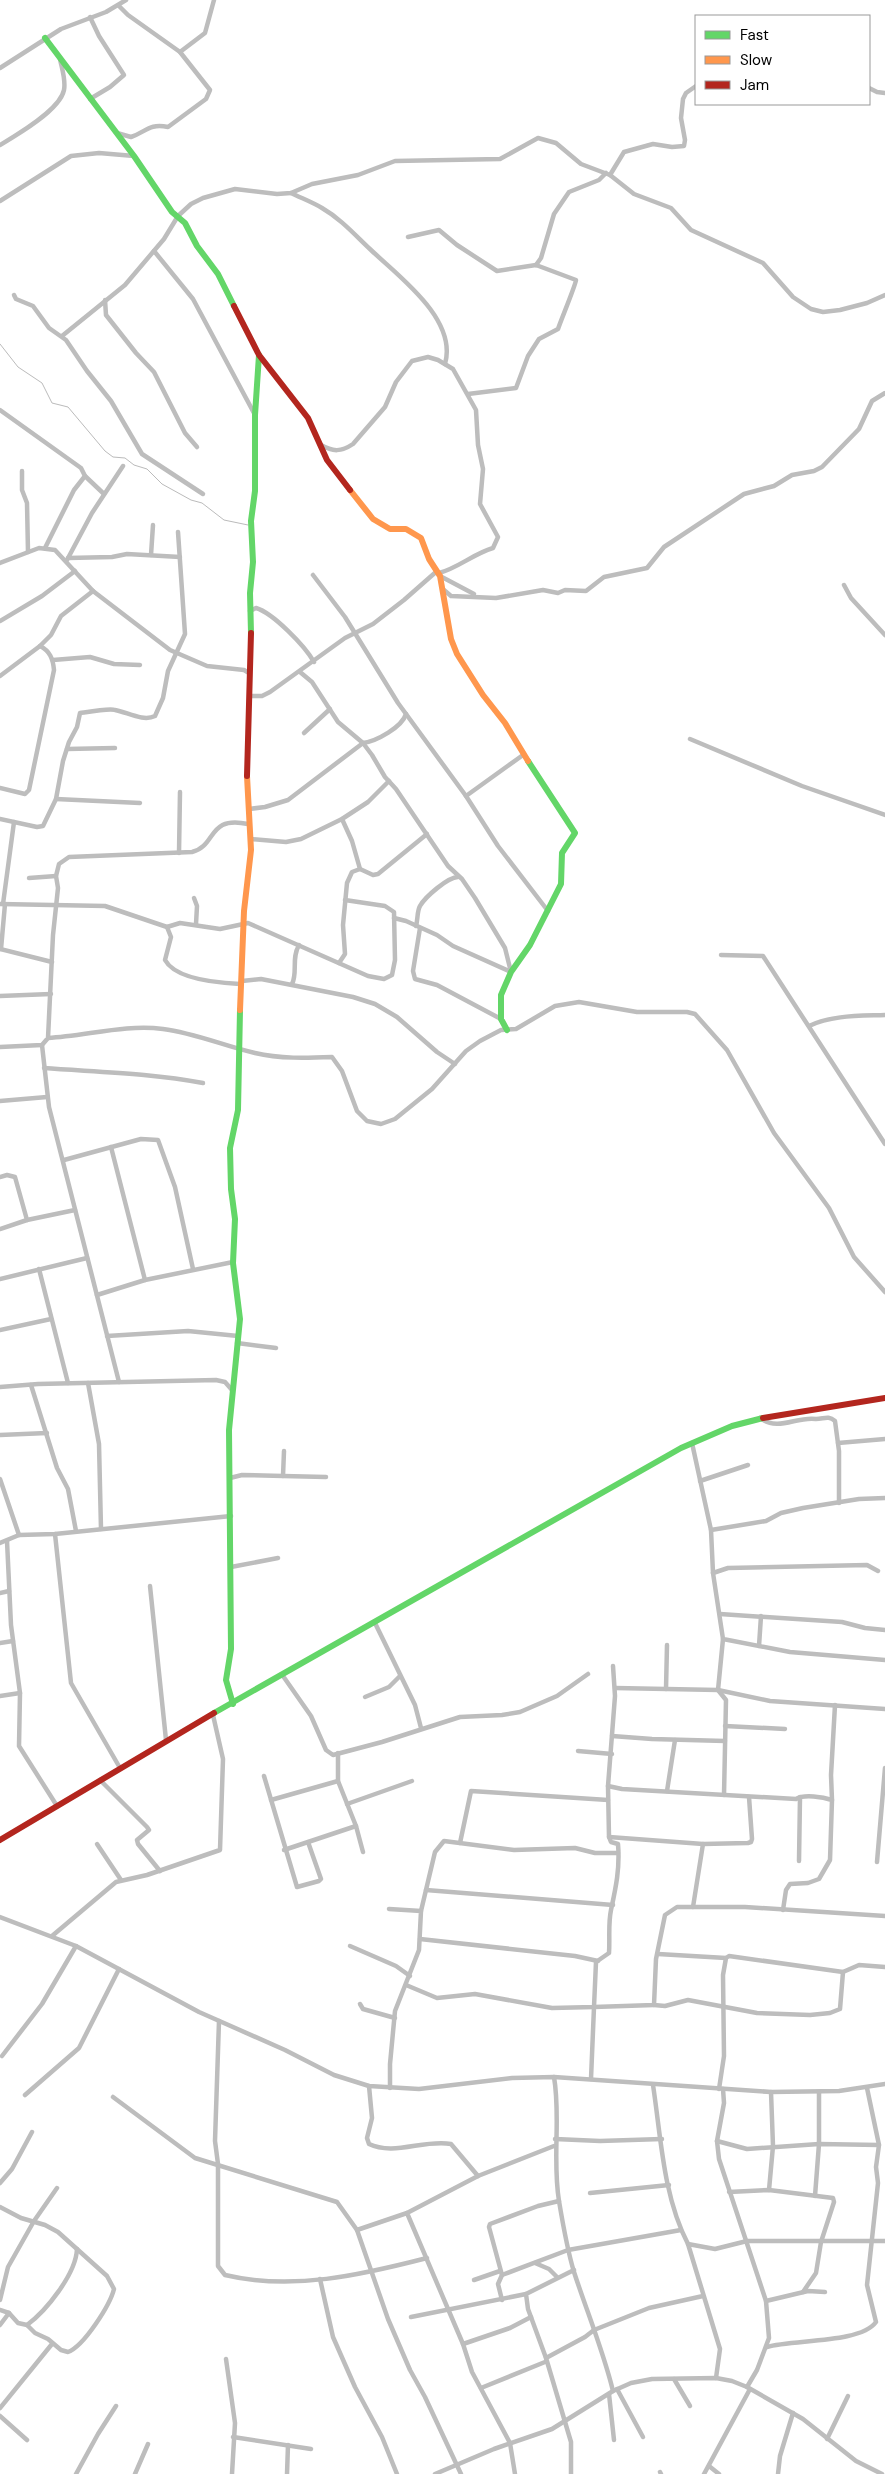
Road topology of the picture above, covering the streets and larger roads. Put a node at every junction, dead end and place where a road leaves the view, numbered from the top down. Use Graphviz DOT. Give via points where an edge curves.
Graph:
graph roads {
  1 [pos="126,0"];
  2 [pos="214,0"];
  3 [pos="118,6"];
  4 [pos="90,17"];
  5 [pos="45,38"];
  6 [pos="180,52"];
  7 [pos="60,58"];
  8 [pos="0,68"];
  9 [pos="695,87"];
  10 [pos="870,89"];
  11 [pos="885,93"];
  12 [pos="90,99"];
  13 [pos="116,133"];
  14 [pos="0,145"];
  15 [pos="134,156"];
  16 [pos="608,174"];
  17 [pos="290,193"];
  18 [pos="0,201"];
  19 [pos="178,216"];
  20 [pos="408,237"];
  21 [pos="154,251"];
  22 [pos="536,265"];
  23 [pos="14,295"];
  24 [pos="885,295"];
  25 [pos="105,300"];
  26 [pos="64,335"];
  27 [pos="259,355"];
  28 [pos="445,364"];
  29 [pos="885,393"];
  30 [pos="468,394"];
  31 [pos="0,410"];
  32 [pos="255,415"];
  33 [pos="321,445"];
  34 [pos="197,447"];
  35 [pos="123,466"];
  36 [pos="22,471"];
  37 [pos="85,476"];
  38 [pos="104,494"];
  39 [pos="202,494"];
  40 [pos="153,524"];
  41 [pos="178,532"];
  42 [pos="45,548"];
  43 [pos="28,552"];
  44 [pos="151,555"];
  45 [pos="180,557"];
  46 [pos="67,560"];
  47 [pos="0,563"];
  48 [pos="75,571"];
  49 [pos="439,573"];
  50 [pos="313,575"];
  51 [pos="844,586"];
  52 [pos="444,590"];
  53 [pos="93,591"];
  54 [pos="452,596"];
  55 [pos="477,596"];
  56 [pos="446,603"];
  57 [pos="250,612"];
  58 [pos="0,621"];
  59 [pos="355,634"];
  60 [pos="885,635"];
  61 [pos="40,646"];
  62 [pos="177,654"];
  63 [pos="53,660"];
  64 [pos="314,662"];
  65 [pos="140,665"];
  66 [pos="247,669"];
  67 [pos="300,672"];
  68 [pos="0,676"];
  69 [pos="250,696"];
  70 [pos="330,709"];
  71 [pos="406,714"];
  72 [pos="304,733"];
  73 [pos="690,739"];
  74 [pos="362,745"];
  75 [pos="115,748"];
  76 [pos="67,749"];
  77 [pos="523,755"];
  78 [pos="388,781"];
  79 [pos="0,788"];
  80 [pos="180,792"];
  81 [pos="466,796"];
  82 [pos="56,799"];
  83 [pos="140,803"];
  84 [pos="249,809"];
  85 [pos="885,815"];
  86 [pos="0,819"];
  87 [pos="342,819"];
  88 [pos="14,822"];
  89 [pos="248,824"];
  90 [pos="427,834"];
  91 [pos="251,839"];
  92 [pos="179,853"];
  93 [pos="360,869"];
  94 [pos="453,871"];
  95 [pos="56,876"];
  96 [pos="458,876"];
  97 [pos="451,877"];
  98 [pos="29,878"];
  99 [pos="194,898"];
  100 [pos="346,900"];
  101 [pos="2,904"];
  102 [pos="55,904"];
  103 [pos="548,912"];
  104 [pos="394,918"];
  105 [pos="244,922"];
  106 [pos="196,924"];
  107 [pos="167,927"];
  108 [pos="418,927"];
  109 [pos="299,945"];
  110 [pos="1,949"];
  111 [pos="721,955"];
  112 [pos="52,962"];
  113 [pos="339,964"];
  114 [pos="511,972"];
  115 [pos="241,983"];
  116 [pos="292,984"];
  117 [pos="51,994"];
  118 [pos="0,996"];
  119 [pos="885,1015"];
  120 [pos="503,1026"];
  121 [pos="809,1026"];
  122 [pos="48,1038"];
  123 [pos="42,1045"];
  124 [pos="0,1047"];
  125 [pos="239,1048"];
  126 [pos="455,1064"];
  127 [pos="44,1068"];
  128 [pos="203,1083"];
  129 [pos="47,1097"];
  130 [pos="0,1101"];
  131 [pos="885,1144"];
  132 [pos="111,1147"];
  133 [pos="64,1160"];
  134 [pos="0,1177"];
  135 [pos="75,1210"];
  136 [pos="27,1220"];
  137 [pos="0,1229"];
  138 [pos="87,1258"];
  139 [pos="233,1262"];
  140 [pos="193,1269"];
  141 [pos="39,1270"];
  142 [pos="0,1279"];
  143 [pos="145,1280"];
  144 [pos="885,1292"];
  145 [pos="96,1295"];
  146 [pos="51,1319"];
  147 [pos="0,1330"];
  148 [pos="107,1336"];
  149 [pos="237,1340"];
  150 [pos="276,1348"];
  151 [pos="119,1382"];
  152 [pos="68,1383"];
  153 [pos="88,1383"];
  154 [pos="31,1385"];
  155 [pos="0,1387"];
  156 [pos="232,1390"];
  157 [pos="885,1398"];
  158 [pos="760,1418"];
  159 [pos="47,1433"];
  160 [pos="0,1435"];
  161 [pos="885,1439"];
  162 [pos="692,1443"];
  163 [pos="838,1443"];
  164 [pos="284,1451"];
  165 [pos="748,1465"];
  166 [pos="282,1476"];
  167 [pos="326,1477"];
  168 [pos="0,1478"];
  169 [pos="230,1478"];
  170 [pos="700,1481"];
  171 [pos="2,1490"];
  172 [pos="885,1498"];
  173 [pos="839,1503"];
  174 [pos="231,1516"];
  175 [pos="101,1529"];
  176 [pos="711,1530"];
  177 [pos="76,1532"];
  178 [pos="55,1534"];
  179 [pos="19,1535"];
  180 [pos="7,1541"];
  181 [pos="0,1543"];
  182 [pos="278,1558"];
  183 [pos="231,1567"];
  184 [pos="878,1572"];
  185 [pos="713,1573"];
  186 [pos="150,1586"];
  187 [pos="9,1590"];
  188 [pos="0,1593"];
  189 [pos="720,1614"];
  190 [pos="761,1616"];
  191 [pos="376,1623"];
  192 [pos="885,1630"];
  193 [pos="723,1638"];
  194 [pos="13,1641"];
  195 [pos="0,1643"];
  196 [pos="667,1645"];
  197 [pos="759,1646"];
  198 [pos="885,1660"];
  199 [pos="613,1666"];
  200 [pos="588,1674"];
  201 [pos="282,1676"];
  202 [pos="400,1676"];
  203 [pos="615,1688"];
  204 [pos="666,1689"];
  205 [pos="718,1690"];
  206 [pos="20,1693"];
  207 [pos="0,1696"];
  208 [pos="365,1696"];
  209 [pos="232,1704"];
  210 [pos="835,1705"];
  211 [pos="885,1709"];
  212 [pos="214,1715"];
  213 [pos="726,1726"];
  214 [pos="422,1728"];
  215 [pos="785,1729"];
  216 [pos="612,1736"];
  217 [pos="166,1740"];
  218 [pos="675,1740"];
  219 [pos="725,1741"];
  220 [pos="578,1751"];
  221 [pos="338,1753"];
  222 [pos="612,1754"];
  223 [pos="120,1768"];
  224 [pos="885,1768"];
  225 [pos="264,1776"];
  226 [pos="100,1780"];
  227 [pos="412,1780"];
  228 [pos="338,1781"];
  229 [pos="608,1786"];
  230 [pos="667,1791"];
  231 [pos="724,1795"];
  232 [pos="749,1797"];
  233 [pos="800,1797"];
  234 [pos="271,1800"];
  235 [pos="608,1800"];
  236 [pos="832,1800"];
  237 [pos="347,1804"];
  238 [pos="57,1806"];
  239 [pos="356,1826"];
  240 [pos="609,1837"];
  241 [pos="0,1840"];
  242 [pos="308,1842"];
  243 [pos="460,1843"];
  244 [pos="97,1844"];
  245 [pos="702,1844"];
  246 [pos="284,1850"];
  247 [pos="363,1852"];
  248 [pos="618,1853"];
  249 [pos="799,1861"];
  250 [pos="877,1862"];
  251 [pos="160,1871"];
  252 [pos="121,1880"];
  253 [pos="426,1890"];
  254 [pos="613,1905"];
  255 [pos="693,1907"];
  256 [pos="389,1909"];
  257 [pos="783,1910"];
  258 [pos="421,1911"];
  259 [pos="885,1916"];
  260 [pos="0,1917"];
  261 [pos="52,1936"];
  262 [pos="420,1939"];
  263 [pos="76,1946"];
  264 [pos="350,1946"];
  265 [pos="658,1954"];
  266 [pos="726,1958"];
  267 [pos="598,1961"];
  268 [pos="885,1967"];
  269 [pos="119,1969"];
  270 [pos="843,1972"];
  271 [pos="410,1976"];
  272 [pos="406,1985"];
  273 [pos="360,2004"];
  274 [pos="654,2005"];
  275 [pos="594,2007"];
  276 [pos="723,2008"];
  277 [pos="394,2018"];
  278 [pos="218,2021"];
  279 [pos="2,2056"];
  280 [pos="554,2077"];
  281 [pos="591,2080"];
  282 [pos="885,2084"];
  283 [pos="653,2085"];
  284 [pos="369,2086"];
  285 [pos="390,2088"];
  286 [pos="867,2088"];
  287 [pos="721,2089"];
  288 [pos="771,2092"];
  289 [pos="820,2092"];
  290 [pos="25,2095"];
  291 [pos="112,2097"];
  292 [pos="32,2132"];
  293 [pos="662,2139"];
  294 [pos="555,2140"];
  295 [pos="717,2141"];
  296 [pos="819,2144"];
  297 [pos="879,2145"];
  298 [pos="554,2146"];
  299 [pos="773,2146"];
  300 [pos="218,2164"];
  301 [pos="478,2176"];
  302 [pos="0,2183"];
  303 [pos="669,2185"];
  304 [pos="57,2188"];
  305 [pos="770,2190"];
  306 [pos="729,2192"];
  307 [pos="590,2193"];
  308 [pos="816,2196"];
  309 [pos="559,2201"];
  310 [pos="0,2207"];
  311 [pos="407,2213"];
  312 [pos="34,2221"];
  313 [pos="357,2230"];
  314 [pos="681,2230"];
  315 [pos="746,2241"];
  316 [pos="871,2241"];
  317 [pos="885,2241"];
  318 [pos="821,2242"];
  319 [pos="688,2244"];
  320 [pos="77,2249"];
  321 [pos="568,2250"];
  322 [pos="426,2258"];
  323 [pos="534,2263"];
  324 [pos="574,2270"];
  325 [pos="372,2272"];
  326 [pos="501,2273"];
  327 [pos="557,2277"];
  328 [pos="320,2279"];
  329 [pos="474,2280"];
  330 [pos="803,2292"];
  331 [pos="825,2292"];
  332 [pos="526,2294"];
  333 [pos="703,2296"];
  334 [pos="0,2300"];
  335 [pos="502,2300"];
  336 [pos="766,2301"];
  337 [pos="448,2308"];
  338 [pos="0,2310"];
  339 [pos="9,2313"];
  340 [pos="411,2317"];
  341 [pos="532,2317"];
  342 [pos="0,2325"];
  343 [pos="27,2325"];
  344 [pos="594,2330"];
  345 [pos="52,2344"];
  346 [pos="463,2344"];
  347 [pos="766,2347"];
  348 [pos="226,2360"];
  349 [pos="546,2360"];
  350 [pos="716,2378"];
  351 [pos="674,2379"];
  352 [pos="480,2388"];
  353 [pos="748,2388"];
  354 [pos="613,2391"];
  355 [pos="848,2396"];
  356 [pos="116,2406"];
  357 [pos="690,2406"];
  358 [pos="0,2408"];
  359 [pos="793,2413"];
  360 [pos="0,2416"];
  361 [pos="565,2421"];
  362 [pos="233,2437"];
  363 [pos="643,2437"];
  364 [pos="827,2438"];
  365 [pos="26,2440"];
  366 [pos="614,2440"];
  367 [pos="510,2443"];
  368 [pos="148,2444"];
  369 [pos="288,2445"];
  370 [pos="311,2449"];
  371 [pos="458,2466"];
  372 [pos="709,2466"];
  373 [pos="76,2474"];
  374 [pos="135,2474"];
  375 [pos="232,2474"];
  376 [pos="287,2474"];
  377 [pos="397,2474"];
  378 [pos="435,2474"];
  379 [pos="461,2474"];
  380 [pos="515,2474"];
  381 [pos="571,2474"];
  382 [pos="704,2474"];
  383 [pos="719,2474"];
  384 [pos="778,2474"];
  385 [pos="882,2474"];
  1 -- 3 [label="street"];
  2 -- 6 [label="street" via="205,33"];
  3 -- 4 [label="street"];
  3 -- 6 [label="street"];
  4 -- 5 [label="street"];
  4 -- 12 [label="street" via="124,75"];
  5 -- 7 [label="street"];
  5 -- 8 [label="street"];
  6 -- 13 [label="street" via="210,90 206,99 168,127 146,128 131,137"];
  7 -- 12 [label="street"];
  7 -- 14 [label="street" via="64,76 62,96 35,122"];
  9 -- 16 [label="street" via="683,99 684,146 654,144 624,152"];
  10 -- 11 [label="street"];
  12 -- 13 [label="street"];
  13 -- 15 [label="street"];
  15 -- 18 [label="street" via="99,153 71,156"];
  15 -- 19 [label="street" via="154,188"];
  16 -- 17 [label="street" via="581,164 556,143 538,138 500,160 394,161 358,175 312,184"];
  16 -- 22 [label="street" via="569,192 554,214"];
  16 -- 24 [label="street" via="634,194 676,212 691,230 762,263 794,297 811,309 823,312 840,310"];
  17 -- 19 [label="street" via="267,194 236,189 216,193 191,204"];
  17 -- 28 [label="street" via="321,207 346,224 419,293 433,313 444,338"];
  19 -- 21 [label="street"];
  19 -- 27 [label="street" via="218,274"];
  20 -- 22 [label="street" via="439,230 457,246 497,271"];
  21 -- 25 [label="street" via="125,286"];
  21 -- 32 [label="street" via="193,299"];
  22 -- 30 [label="street" via="576,280 558,329 540,339 528,356 516,388"];
  23 -- 26 [label="street" via="33,306 58,336"];
  25 -- 26 [label="street"];
  25 -- 34 [label="street" via="106,315 154,372 184,434"];
  26 -- 39 [label="street" via="111,401 142,454"];
  27 -- 32 [label="street"];
  27 -- 33 [label="street" via="308,418"];
  28 -- 30 [label="street" via="453,369"];
  28 -- 33 [label="street" via="428,357 412,362 396,382 385,407 353,444 335,450"];
  29 -- 55 [label="street" via="872,401 859,429 822,467 792,475 774,486 758,488 730,502 664,547 647,568 604,578 586,591 558,593 543,590 496,598"];
  30 -- 49 [label="street" via="478,416 478,445 483,469 480,504 498,537 493,548"];
  31 -- 37 [label="street" via="81,468"];
  32 -- 57 [label="street"];
  33 -- 49 [label="street" via="327,460 366,512 390,529 406,529 420,535"];
  35 -- 38 [label="street"];
  36 -- 43 [label="street" via="22,490 27,503"];
  37 -- 38 [label="street"];
  37 -- 42 [label="street" via="74,490"];
  38 -- 46 [label="street"];
  40 -- 44 [label="street"];
  41 -- 45 [label="street"];
  42 -- 43 [label="street"];
  42 -- 46 [label="street" via="55,550"];
  43 -- 47 [label="street"];
  44 -- 45 [label="street"];
  44 -- 46 [label="street"];
  45 -- 62 [label="street" via="185,634"];
  46 -- 48 [label="street"];
  48 -- 53 [label="street"];
  48 -- 58 [label="street"];
  49 -- 52 [label="street"];
  49 -- 55 [label="street"];
  49 -- 59 [label="street"];
  50 -- 59 [label="street"];
  51 -- 60 [label="street"];
  52 -- 54 [label="street"];
  52 -- 56 [label="street"];
  53 -- 61 [label="street" via="62,616"];
  53 -- 62 [label="street"];
  54 -- 55 [label="street"];
  54 -- 56 [label="street"];
  56 -- 77 [label="street" via="451,639 457,654"];
  57 -- 64 [label="street" via="256,608 265,612 302,644"];
  57 -- 66 [label="street"];
  59 -- 64 [label="street"];
  59 -- 71 [label="street"];
  61 -- 63 [label="street"];
  61 -- 68 [label="street"];
  62 -- 66 [label="street" via="208,666"];
  62 -- 76 [label="street" via="168,671 163,698 155,716 144,718 112,709 81,712"];
  63 -- 65 [label="street" via="90,657 114,664"];
  63 -- 79 [label="street" via="52,683 29,790 25,794"];
  64 -- 67 [label="street"];
  66 -- 69 [label="street"];
  67 -- 69 [label="street" via="262,696"];
  67 -- 70 [label="street" via="312,682"];
  69 -- 84 [label="street"];
  70 -- 72 [label="street"];
  70 -- 74 [label="street" via="338,722"];
  71 -- 74 [label="street" via="396,726"];
  71 -- 81 [label="street"];
  73 -- 85 [label="street" via="802,786"];
  74 -- 78 [label="street"];
  74 -- 84 [label="street" via="288,800"];
  75 -- 76 [label="street"];
  76 -- 82 [label="street"];
  77 -- 81 [label="street"];
  77 -- 103 [label="street" via="575,833 562,853 561,884"];
  78 -- 87 [label="street" via="374,798"];
  78 -- 90 [label="street"];
  80 -- 92 [label="street"];
  81 -- 103 [label="street" via="498,846"];
  82 -- 83 [label="street"];
  82 -- 88 [label="street" via="43,826"];
  84 -- 89 [label="street"];
  86 -- 88 [label="street"];
  87 -- 91 [label="street" via="293,842"];
  87 -- 93 [label="street"];
  88 -- 101 [label="street"];
  89 -- 91 [label="street"];
  89 -- 92 [label="street" via="235,821 222,825 200,850"];
  90 -- 93 [label="street" via="378,874"];
  90 -- 94 [label="street"];
  91 -- 105 [label="street"];
  92 -- 95 [label="street" via="69,857 60,864"];
  93 -- 100 [label="street" via="350,875"];
  94 -- 96 [label="street"];
  94 -- 97 [label="street"];
  95 -- 98 [label="street"];
  95 -- 102 [label="street"];
  96 -- 97 [label="street"];
  96 -- 114 [label="street" via="505,948"];
  97 -- 108 [label="street" via="419,907"];
  99 -- 106 [label="street"];
  100 -- 104 [label="street" via="385,906 394,912"];
  100 -- 113 [label="street" via="342,925 345,954"];
  101 -- 102 [label="street"];
  101 -- 110 [label="street"];
  102 -- 107 [label="street" via="105,906"];
  102 -- 112 [label="street"];
  103 -- 114 [label="street"];
  104 -- 108 [label="street"];
  104 -- 113 [label="street" via="392,975 384,979 368,976"];
  105 -- 106 [label="street" via="220,929"];
  105 -- 109 [label="street"];
  105 -- 115 [label="street"];
  106 -- 107 [label="street" via="180,923"];
  107 -- 115 [label="street" via="171,937 165,960 169,966 209,982"];
  108 -- 114 [label="street"];
  108 -- 120 [label="street" via="415,979 437,985"];
  109 -- 113 [label="street"];
  109 -- 116 [label="street" via="294,958"];
  110 -- 112 [label="street"];
  111 -- 121 [label="street" via="763,956"];
  112 -- 117 [label="street"];
  114 -- 120 [label="street" via="500,1002"];
  115 -- 116 [label="street" via="253,978"];
  115 -- 125 [label="street"];
  116 -- 126 [label="street" via="375,1004 397,1017"];
  117 -- 118 [label="street"];
  117 -- 122 [label="street"];
  119 -- 121 [label="street" via="822,1020"];
  120 -- 126 [label="street" via="466,1050"];
  120 -- 144 [label="street" via="516,1029 564,1003 580,1002 653,1013 695,1014 727,1050 774,1132 829,1208 854,1257"];
  121 -- 131 [label="street"];
  122 -- 123 [label="street"];
  122 -- 125 [label="street" via="161,1029"];
  123 -- 124 [label="street"];
  123 -- 127 [label="street"];
  125 -- 126 [label="street" via="303,1058 332,1057 342,1071 357,1111 367,1121 381,1124 395,1119 432,1089"];
  125 -- 139 [label="street" via="238,1116 230,1148 235,1219"];
  127 -- 128 [label="street" via="137,1073"];
  127 -- 129 [label="street"];
  129 -- 130 [label="street"];
  129 -- 133 [label="street"];
  132 -- 133 [label="street"];
  132 -- 140 [label="street" via="149,1138 160,1143 175,1187"];
  132 -- 143 [label="street"];
  133 -- 135 [label="street"];
  134 -- 136 [label="street" via="14,1178"];
  135 -- 136 [label="street"];
  135 -- 138 [label="street"];
  136 -- 137 [label="street"];
  138 -- 141 [label="street"];
  138 -- 145 [label="street"];
  139 -- 140 [label="street"];
  139 -- 149 [label="street" via="239,1312"];
  140 -- 143 [label="street"];
  141 -- 142 [label="street"];
  141 -- 146 [label="street"];
  143 -- 145 [label="street"];
  145 -- 148 [label="street"];
  146 -- 147 [label="street"];
  146 -- 152 [label="street"];
  148 -- 149 [label="street" via="188,1331"];
  148 -- 151 [label="street"];
  149 -- 150 [label="street"];
  149 -- 156 [label="street"];
  151 -- 153 [label="street"];
  151 -- 156 [label="street" via="216,1380 225,1382"];
  152 -- 153 [label="street"];
  152 -- 154 [label="street"];
  153 -- 175 [label="street" via="99,1444"];
  154 -- 155 [label="street"];
  154 -- 159 [label="street"];
  156 -- 169 [label="street"];
  157 -- 158 [label="street"];
  158 -- 162 [label="street"];
  158 -- 163 [label="street" via="778,1425 804,1418 829,1418 836,1424"];
  159 -- 160 [label="street"];
  159 -- 177 [label="street" via="57,1468 68,1489"];
  161 -- 163 [label="street"];
  162 -- 170 [label="street"];
  162 -- 191 [label="street"];
  163 -- 173 [label="street"];
  164 -- 166 [label="street"];
  165 -- 170 [label="street"];
  166 -- 167 [label="street"];
  166 -- 169 [label="street" via="242,1475"];
  168 -- 171 [label="street"];
  169 -- 174 [label="street"];
  170 -- 176 [label="street"];
  171 -- 179 [label="street"];
  172 -- 173 [label="street"];
  173 -- 176 [label="street" via="791,1510 766,1521"];
  174 -- 175 [label="street"];
  174 -- 183 [label="street"];
  175 -- 177 [label="street"];
  176 -- 185 [label="street"];
  177 -- 178 [label="street"];
  178 -- 179 [label="street"];
  178 -- 223 [label="street" via="71,1683"];
  179 -- 180 [label="street"];
  180 -- 181 [label="street"];
  180 -- 187 [label="street"];
  182 -- 183 [label="street"];
  183 -- 209 [label="street" via="231,1649 226,1680"];
  184 -- 185 [label="street" via="868,1565 728,1568"];
  185 -- 189 [label="street"];
  186 -- 217 [label="street"];
  187 -- 188 [label="street"];
  187 -- 194 [label="street"];
  189 -- 190 [label="street"];
  189 -- 193 [label="street"];
  190 -- 192 [label="street" via="842,1622"];
  190 -- 197 [label="street"];
  191 -- 201 [label="street"];
  191 -- 202 [label="street"];
  193 -- 197 [label="street"];
  193 -- 205 [label="street"];
  194 -- 195 [label="street"];
  194 -- 206 [label="street"];
  196 -- 204 [label="street"];
  197 -- 198 [label="street" via="790,1652"];
  199 -- 203 [label="street"];
  200 -- 214 [label="street" via="557,1696 528,1709 502,1715 460,1717"];
  201 -- 209 [label="street"];
  201 -- 221 [label="street" via="311,1716 326,1750 331,1755"];
  202 -- 208 [label="street" via="389,1687"];
  202 -- 214 [label="street" via="416,1705"];
  203 -- 204 [label="street"];
  203 -- 216 [label="street"];
  204 -- 205 [label="street"];
  205 -- 210 [label="street" via="770,1701"];
  205 -- 213 [label="street" via="726,1700"];
  206 -- 207 [label="street"];
  206 -- 238 [label="street" via="21,1751"];
  209 -- 212 [label="street"];
  210 -- 211 [label="street"];
  210 -- 236 [label="street"];
  212 -- 217 [label="street"];
  212 -- 251 [label="street" via="223,1759 220,1850"];
  213 -- 215 [label="street"];
  213 -- 219 [label="street"];
  214 -- 221 [label="street"];
  216 -- 218 [label="street"];
  216 -- 222 [label="street"];
  217 -- 223 [label="street"];
  218 -- 219 [label="street"];
  218 -- 230 [label="street"];
  219 -- 231 [label="street"];
  220 -- 222 [label="street"];
  221 -- 228 [label="street"];
  222 -- 229 [label="street"];
  223 -- 226 [label="street"];
  224 -- 250 [label="street"];
  225 -- 234 [label="street"];
  226 -- 238 [label="street"];
  226 -- 251 [label="street" via="147,1827 148,1830 137,1840 138,1844"];
  227 -- 237 [label="street"];
  228 -- 234 [label="street"];
  228 -- 237 [label="street"];
  229 -- 230 [label="street"];
  229 -- 235 [label="street"];
  230 -- 231 [label="street"];
  231 -- 232 [label="street"];
  232 -- 233 [label="street" via="796,1800"];
  232 -- 245 [label="street" via="751,1842"];
  233 -- 236 [label="street"];
  233 -- 249 [label="street"];
  234 -- 246 [label="street"];
  235 -- 240 [label="street"];
  235 -- 243 [label="street" via="471,1791"];
  236 -- 257 [label="street" via="830,1860 819,1879 790,1884"];
  237 -- 239 [label="street"];
  238 -- 241 [label="street"];
  239 -- 242 [label="street"];
  239 -- 247 [label="street"];
  240 -- 245 [label="street"];
  240 -- 248 [label="street" via="611,1842 618,1844"];
  242 -- 246 [label="street"];
  242 -- 246 [label="street" via="320,1881 297,1887"];
  243 -- 248 [label="street" via="514,1850 575,1848 596,1853"];
  243 -- 253 [label="street" via="444,1841 439,1845"];
  244 -- 252 [label="street"];
  245 -- 255 [label="street"];
  248 -- 254 [label="street"];
  251 -- 252 [label="street"];
  252 -- 261 [label="street"];
  253 -- 254 [label="street"];
  253 -- 258 [label="street"];
  254 -- 267 [label="street" via="609,1953"];
  255 -- 257 [label="street"];
  255 -- 265 [label="street" via="677,1907 667,1912"];
  256 -- 258 [label="street"];
  257 -- 259 [label="street"];
  258 -- 262 [label="street"];
  260 -- 261 [label="street"];
  261 -- 263 [label="street"];
  262 -- 267 [label="street"];
  262 -- 271 [label="street"];
  263 -- 269 [label="street"];
  263 -- 279 [label="street" via="42,2004"];
  264 -- 271 [label="street" via="396,1966"];
  265 -- 266 [label="street"];
  265 -- 274 [label="street"];
  266 -- 270 [label="street"];
  266 -- 276 [label="street"];
  267 -- 275 [label="street"];
  268 -- 270 [label="street" via="859,1965"];
  269 -- 278 [label="street"];
  269 -- 290 [label="street" via="79,2048"];
  270 -- 276 [label="street" via="838,2011 810,2015"];
  271 -- 272 [label="street"];
  272 -- 275 [label="street" via="437,1998 475,1994 552,2008"];
  272 -- 277 [label="street"];
  273 -- 277 [label="street" via="363,2009"];
  274 -- 275 [label="street"];
  274 -- 276 [label="street" via="665,2006 688,2000"];
  275 -- 281 [label="street"];
  276 -- 287 [label="street"];
  277 -- 285 [label="street"];
  278 -- 284 [label="street" via="334,2075"];
  278 -- 300 [label="street" via="214,2141"];
  280 -- 281 [label="street"];
  280 -- 285 [label="street" via="512,2078 419,2089"];
  280 -- 294 [label="street" via="557,2103"];
  281 -- 283 [label="street"];
  282 -- 286 [label="street"];
  283 -- 287 [label="street"];
  283 -- 293 [label="street"];
  284 -- 285 [label="street"];
  284 -- 301 [label="street" via="372,2118 367,2138 369,2144 403,2148 416,2144 450,2144"];
  286 -- 289 [label="street"];
  286 -- 297 [label="street"];
  287 -- 288 [label="street"];
  287 -- 295 [label="street" via="724,2103"];
  288 -- 289 [label="street"];
  288 -- 299 [label="street"];
  289 -- 296 [label="street"];
  291 -- 300 [label="street" via="185,2153"];
  292 -- 302 [label="street" via="12,2170"];
  293 -- 294 [label="street"];
  293 -- 303 [label="street"];
  294 -- 298 [label="street"];
  295 -- 299 [label="street" via="747,2148"];
  295 -- 306 [label="street" via="718,2160"];
  296 -- 297 [label="street"];
  296 -- 299 [label="street"];
  296 -- 308 [label="street"];
  297 -- 316 [label="street"];
  298 -- 301 [label="street"];
  298 -- 309 [label="street"];
  299 -- 305 [label="street"];
  300 -- 313 [label="street" via="336,2202"];
  300 -- 328 [label="street" via="218,2266 221,2271 225,2275 266,2283"];
  301 -- 311 [label="street"];
  303 -- 307 [label="street"];
  303 -- 314 [label="street"];
  304 -- 312 [label="street"];
  305 -- 306 [label="street"];
  305 -- 308 [label="street"];
  306 -- 315 [label="street"];
  308 -- 318 [label="street" via="834,2200"];
  309 -- 321 [label="street"];
  309 -- 326 [label="street" via="490,2224"];
  310 -- 312 [label="street"];
  311 -- 313 [label="street"];
  311 -- 322 [label="street"];
  312 -- 320 [label="street" via="58,2232"];
  312 -- 334 [label="street" via="8,2267"];
  313 -- 325 [label="street"];
  314 -- 319 [label="street"];
  314 -- 321 [label="street"];
  315 -- 318 [label="street"];
  315 -- 319 [label="street" via="715,2249"];
  315 -- 336 [label="street"];
  316 -- 317 [label="street"];
  316 -- 318 [label="street"];
  316 -- 347 [label="street" via="866,2285 876,2322 873,2326 835,2339"];
  318 -- 330 [label="street" via="816,2273"];
  319 -- 333 [label="street"];
  320 -- 343 [label="street" via="62,2285"];
  320 -- 345 [label="street" via="107,2276 114,2289 108,2306 76,2348 65,2352"];
  321 -- 323 [label="street"];
  321 -- 324 [label="street"];
  322 -- 325 [label="street"];
  322 -- 337 [label="street"];
  323 -- 326 [label="street"];
  323 -- 327 [label="street" via="549,2269"];
  324 -- 327 [label="street"];
  324 -- 344 [label="street"];
  325 -- 328 [label="street"];
  325 -- 371 [label="street" via="410,2370"];
  326 -- 329 [label="street"];
  326 -- 335 [label="street" via="498,2284"];
  327 -- 332 [label="street"];
  328 -- 377 [label="street" via="333,2337"];
  330 -- 331 [label="street"];
  330 -- 336 [label="street"];
  332 -- 335 [label="street"];
  332 -- 341 [label="street"];
  333 -- 344 [label="street" via="649,2308"];
  333 -- 350 [label="street" via="720,2349"];
  335 -- 337 [label="street"];
  336 -- 347 [label="street" via="769,2338"];
  337 -- 340 [label="street"];
  337 -- 346 [label="street"];
  338 -- 339 [label="street"];
  339 -- 342 [label="street"];
  339 -- 343 [label="street" via="18,2323"];
  341 -- 346 [label="street"];
  341 -- 349 [label="street"];
  343 -- 345 [label="street"];
  344 -- 349 [label="street"];
  344 -- 354 [label="street"];
  345 -- 358 [label="street"];
  346 -- 352 [label="street"];
  347 -- 353 [label="street"];
  348 -- 362 [label="street" via="234,2404"];
  349 -- 352 [label="street"];
  349 -- 361 [label="street"];
  350 -- 351 [label="street"];
  350 -- 353 [label="street"];
  351 -- 354 [label="street" via="631,2383"];
  351 -- 357 [label="street"];
  352 -- 367 [label="street"];
  353 -- 359 [label="street"];
  353 -- 372 [label="street"];
  354 -- 361 [label="street"];
  354 -- 363 [label="street" via="638,2423"];
  354 -- 366 [label="street"];
  355 -- 364 [label="street"];
  356 -- 373 [label="street"];
  359 -- 364 [label="street"];
  359 -- 384 [label="street"];
  360 -- 365 [label="street"];
  361 -- 367 [label="street" via="552,2429"];
  361 -- 381 [label="street" via="571,2442"];
  362 -- 369 [label="street"];
  362 -- 375 [label="street"];
  364 -- 385 [label="street" via="856,2461"];
  367 -- 371 [label="street"];
  367 -- 380 [label="street"];
  368 -- 374 [label="street"];
  369 -- 370 [label="street"];
  369 -- 376 [label="street"];
  371 -- 378 [label="street"];
  371 -- 379 [label="street"];
  372 -- 382 [label="street"];
  372 -- 383 [label="street"];
}
